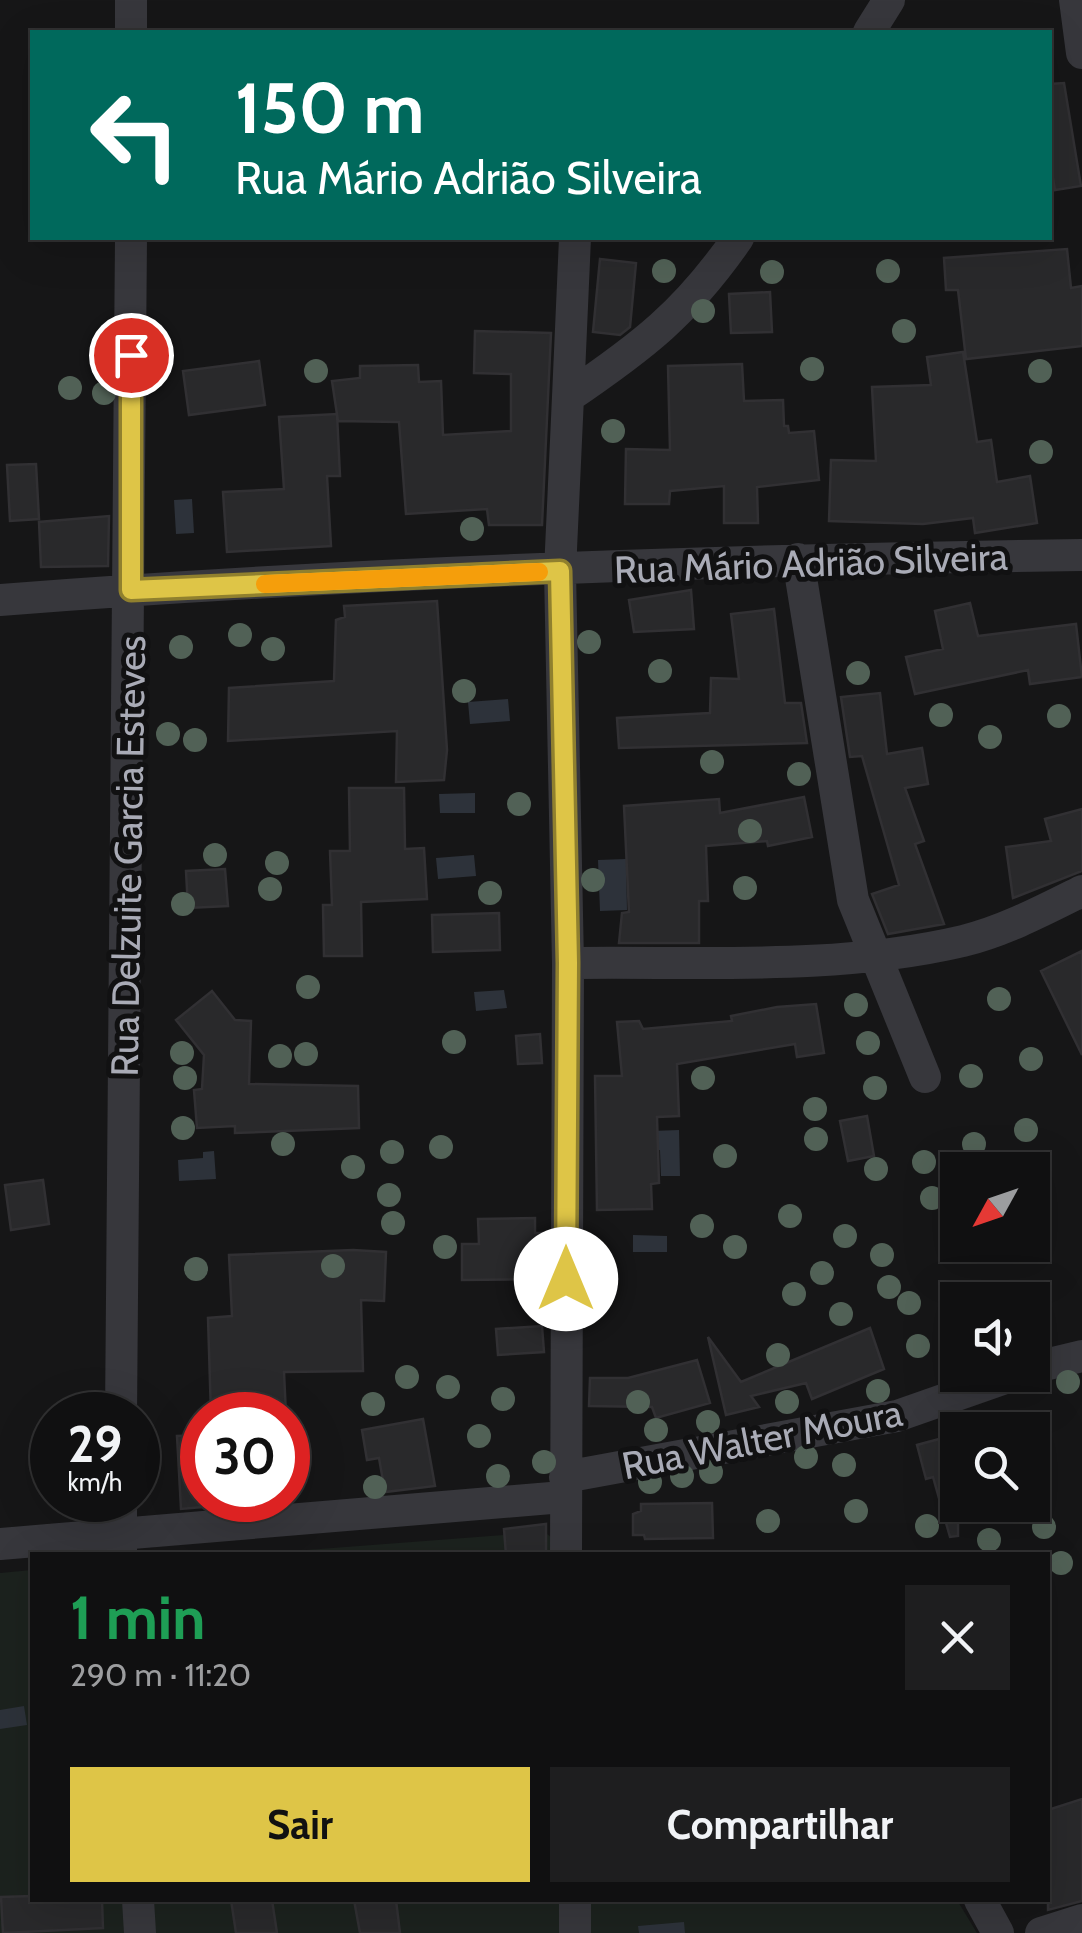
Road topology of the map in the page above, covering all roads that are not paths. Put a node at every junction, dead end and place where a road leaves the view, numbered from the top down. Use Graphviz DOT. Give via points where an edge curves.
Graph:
graph roads {
  1 [pos="131,0"];
  2 [pos="889,0"];
  3 [pos="1075,0"];
  4 [pos="131,30"];
  5 [pos="871,30"];
  6 [pos="1082,53"];
  7 [pos="131,240"];
  8 [pos="575,240"];
  9 [pos="737,240"];
  10 [pos="568,397"];
  11 [pos="1082,555"];
  12 [pos="798,559"];
  13 [pos="560,571"];
  14 [pos="131,590"];
  15 [pos="0,600"];
  16 [pos="1082,891"];
  17 [pos="876,958"];
  18 [pos="568,963"];
  19 [pos="925,1077"];
  20 [pos="1082,1356"];
  21 [pos="1050,1364"];
  22 [pos="122,1392"];
  23 [pos="965,1392"];
  24 [pos="564,1487"];
  25 [pos="0,1544"];
  26 [pos="121,1545"];
  27 [pos="566,1552"];
  28 [pos="138,1902"];
  29 [pos="575,1902"];
  30 [pos="981,1902"];
  31 [pos="1082,1920"];
  32 [pos="140,1933"];
  33 [pos="575,1933"];
  34 [pos="998,1933"];
  35 [pos="1041,1933"];
  1 -- 4 [label="street"];
  2 -- 5 [label="street"];
  3 -- 6 [label="street"];
  7 -- 14 [label="street, Rua Delzuite Garcia Esteves"];
  8 -- 10 [label="street"];
  9 -- 10 [label="street" via="667,327"];
  10 -- 13 [label="street"];
  11 -- 12 [label="street, Rua Mário Adrião Silveira"];
  12 -- 13 [label="street, Rua Mário Adrião Silveira"];
  12 -- 17 [label="street" via="853,900"];
  13 -- 14 [label="street, Rua Mário Adrião Silveira"];
  13 -- 18 [label="street"];
  14 -- 15 [label="street, Rua Mário Adrião Silveira"];
  14 -- 22 [label="street, Rua Delzuite Garcia Esteves"];
  16 -- 17 [label="street" via="966,940"];
  17 -- 18 [label="street"];
  17 -- 19 [label="street"];
  18 -- 24 [label="street"];
  20 -- 21 [label="street"];
  23 -- 24 [label="street, Rua Walter Moura" via="897,1416"];
  24 -- 26 [label="street, Rua Walter Moura"];
  24 -- 27 [label="street"];
  25 -- 26 [label="street, Rua Walter Moura"];
  28 -- 32 [label="street"];
  29 -- 33 [label="street"];
  30 -- 34 [label="street"];
  31 -- 35 [label="street"];
}
